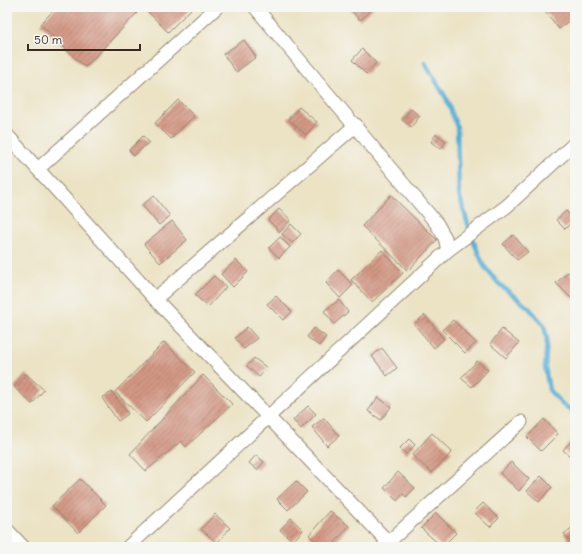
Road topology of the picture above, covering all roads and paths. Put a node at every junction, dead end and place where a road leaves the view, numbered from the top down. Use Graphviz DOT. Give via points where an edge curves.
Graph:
graph roads {
  1 [pos="217,7"];
  2 [pos="255,7"];
  3 [pos="356,125"];
  4 [pos="7,135"];
  5 [pos="575,143"];
  6 [pos="38,169"];
  7 [pos="448,250"];
  8 [pos="155,299"];
  9 [pos="268,418"];
  10 [pos="521,422"];
  11 [pos="7,530"];
  12 [pos="388,545"];
  13 [pos="23,547"];
  14 [pos="128,547"];
  1 -- 6 [label="street"];
  2 -- 3 [label="street"];
  3 -- 7 [label="street" via="437,224"];
  3 -- 8 [label="street"];
  4 -- 6 [label="street"];
  5 -- 7 [label="street" via="507,206"];
  6 -- 8 [label="street"];
  7 -- 9 [label="street"];
  8 -- 9 [label="street"];
  9 -- 12 [label="street"];
  9 -- 14 [label="street"];
  10 -- 12 [label="street"];
  11 -- 13 [label="street"];
}
